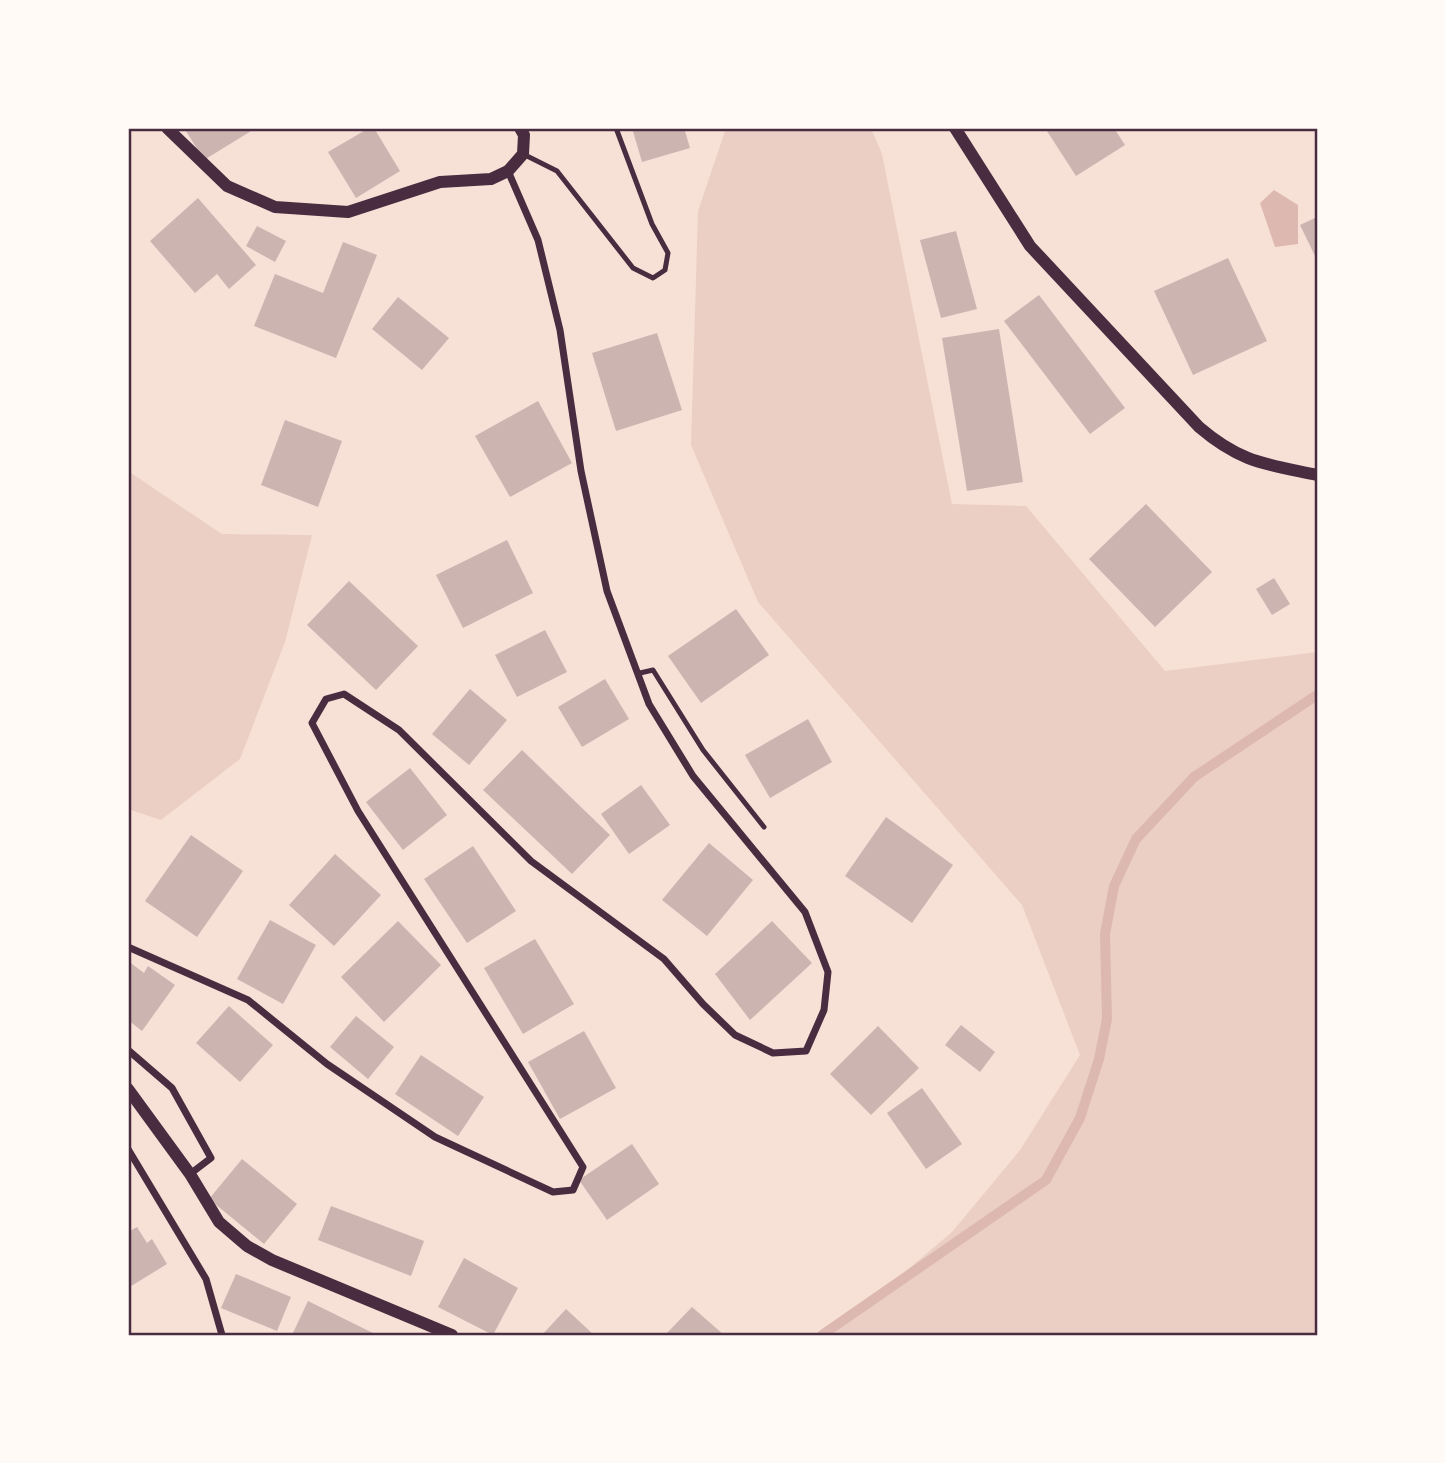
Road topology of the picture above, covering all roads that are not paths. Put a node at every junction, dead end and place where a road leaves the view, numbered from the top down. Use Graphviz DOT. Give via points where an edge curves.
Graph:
graph roads {
  1 [pos="167,128"];
  2 [pos="520,128"];
  3 [pos="616,128"];
  4 [pos="955,128"];
  5 [pos="523,155"];
  6 [pos="508,171"];
  7 [pos="1317,475"];
  8 [pos="640,673"];
  9 [pos="764,827"];
  10 [pos="128,947"];
  11 [pos="128,1050"];
  12 [pos="128,1089"];
  13 [pos="128,1149"];
  14 [pos="190,1174"];
  15 [pos="222,1335"];
  16 [pos="452,1335"];
  1 -- 6 [label="street" via="227,186 275,208 348,212 440,182 491,178"];
  2 -- 5 [label="street"];
  3 -- 5 [label="lane" via="652,224 668,253 665,270 653,278 633,268 557,171"];
  4 -- 7 [label="street" via="1030,246 1199,427 1245,459"];
  5 -- 6 [label="street"];
  6 -- 8 [label="street" via="538,240 560,330 581,471 607,591"];
  8 -- 9 [label="lane" via="653,670 703,750"];
  8 -- 10 [label="street" via="649,704 693,776 805,912 828,972 824,1010 806,1051 773,1053 735,1035 664,959 530,861 399,730 344,694 326,699 312,723 358,811 583,1167 573,1190 554,1192 435,1137 327,1064 248,1000"];
  11 -- 14 [label="street" via="172,1088 211,1158"];
  12 -- 14 [label="street"];
  13 -- 15 [label="street" via="206,1279"];
  14 -- 16 [label="street" via="219,1222 247,1245 272,1260"];
}
